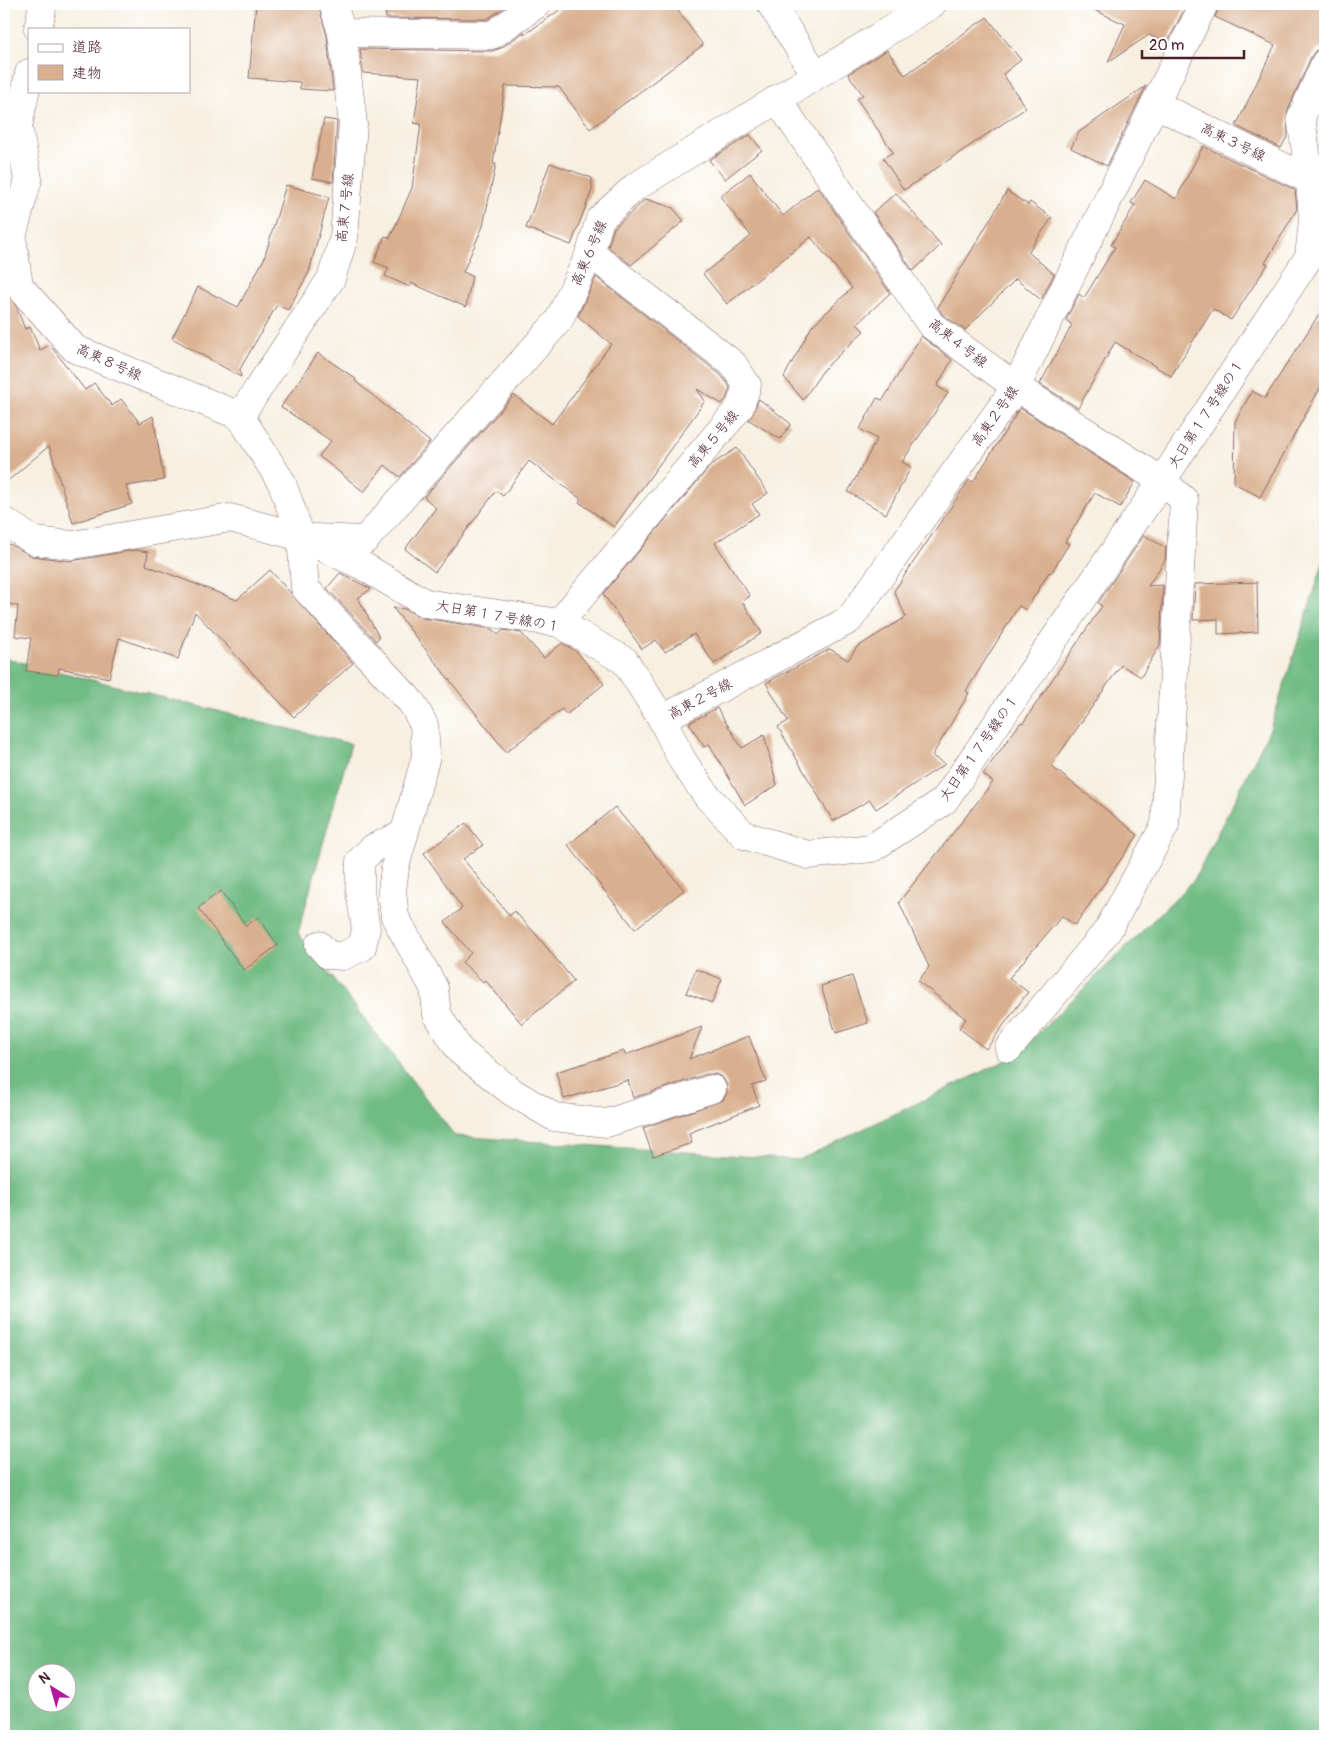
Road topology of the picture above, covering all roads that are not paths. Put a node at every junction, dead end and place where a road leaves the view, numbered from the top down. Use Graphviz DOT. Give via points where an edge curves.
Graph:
graph roads {
  1 [pos="43,4"];
  2 [pos="333,4"];
  3 [pos="537,4"];
  4 [pos="771,4"];
  5 [pos="932,4"];
  6 [pos="1204,4"];
  7 [pos="38,28"];
  8 [pos="342,33"];
  9 [pos="1325,63"];
  10 [pos="816,75"];
  11 [pos="28,78"];
  12 [pos="776,99"];
  13 [pos="1155,104"];
  14 [pos="1310,180"];
  15 [pos="590,253"];
  16 [pos="1016,387"];
  17 [pos="240,416"];
  18 [pos="1162,481"];
  19 [pos="4,521"];
  20 [pos="301,537"];
  21 [pos="559,623"];
  22 [pos="662,719"];
  23 [pos="404,834"];
  24 [pos="319,945"];
  25 [pos="1009,1048"];
  26 [pos="712,1089"];
  1 -- 7 [label="street"];
  2 -- 8 [label="street, 高東７号線"];
  3 -- 8 [label="street" via="492,35"];
  4 -- 10 [label="street"];
  5 -- 10 [label="street, 高東６号線"];
  6 -- 13 [label="street, 高東２号線"];
  8 -- 17 [label="street, 高東７号線" via="354,124 344,238 331,279"];
  9 -- 14 [label="street, 大日第１７号線の１" via="1301,118"];
  10 -- 12 [label="street, 高東６号線"];
  11 -- 17 [label="street, 高東８号線" via="18,127 28,179 12,237 19,286 75,349"];
  12 -- 15 [label="street, 高東６号線" via="635,187 600,219"];
  12 -- 16 [label="street, 高東４号線" via="931,325"];
  13 -- 14 [label="street, 高東３号線"];
  13 -- 16 [label="street, 高東２号線"];
  14 -- 18 [label="street, 大日第１７号線の１" via="1313,220 1309,257"];
  15 -- 20 [label="street, 高東６号線" via="559,320 365,540"];
  15 -- 21 [label="street, 高東５号線" via="733,364 747,385 740,407"];
  16 -- 18 [label="street, 高東４号線"];
  16 -- 22 [label="street, 高東２号線" via="849,620"];
  17 -- 20 [label="street" via="282,484"];
  18 -- 22 [label="street, 大日第１７号線の１" via="944,801 872,848 808,855 744,835 707,796 682,760"];
  18 -- 25 [label="street, 高東４号線" via="1184,500 1165,824 1108,930"];
  19 -- 20 [label="street, 大日第１７号線の１" via="34,541 73,544 230,518"];
  20 -- 21 [label="street, 大日第１７号線の１" via="363,566 425,603"];
  20 -- 23 [label="street" via="305,588 412,703 424,725 426,756"];
  21 -- 22 [label="street, 大日第１７号線の１" via="625,661"];
  23 -- 24 [label="street" via="373,848 360,861 360,891 366,929 362,947 343,956 328,956"];
  23 -- 26 [label="street" via="394,867 395,917 434,988 437,1014 460,1051 512,1092 554,1117 607,1123"];
}
